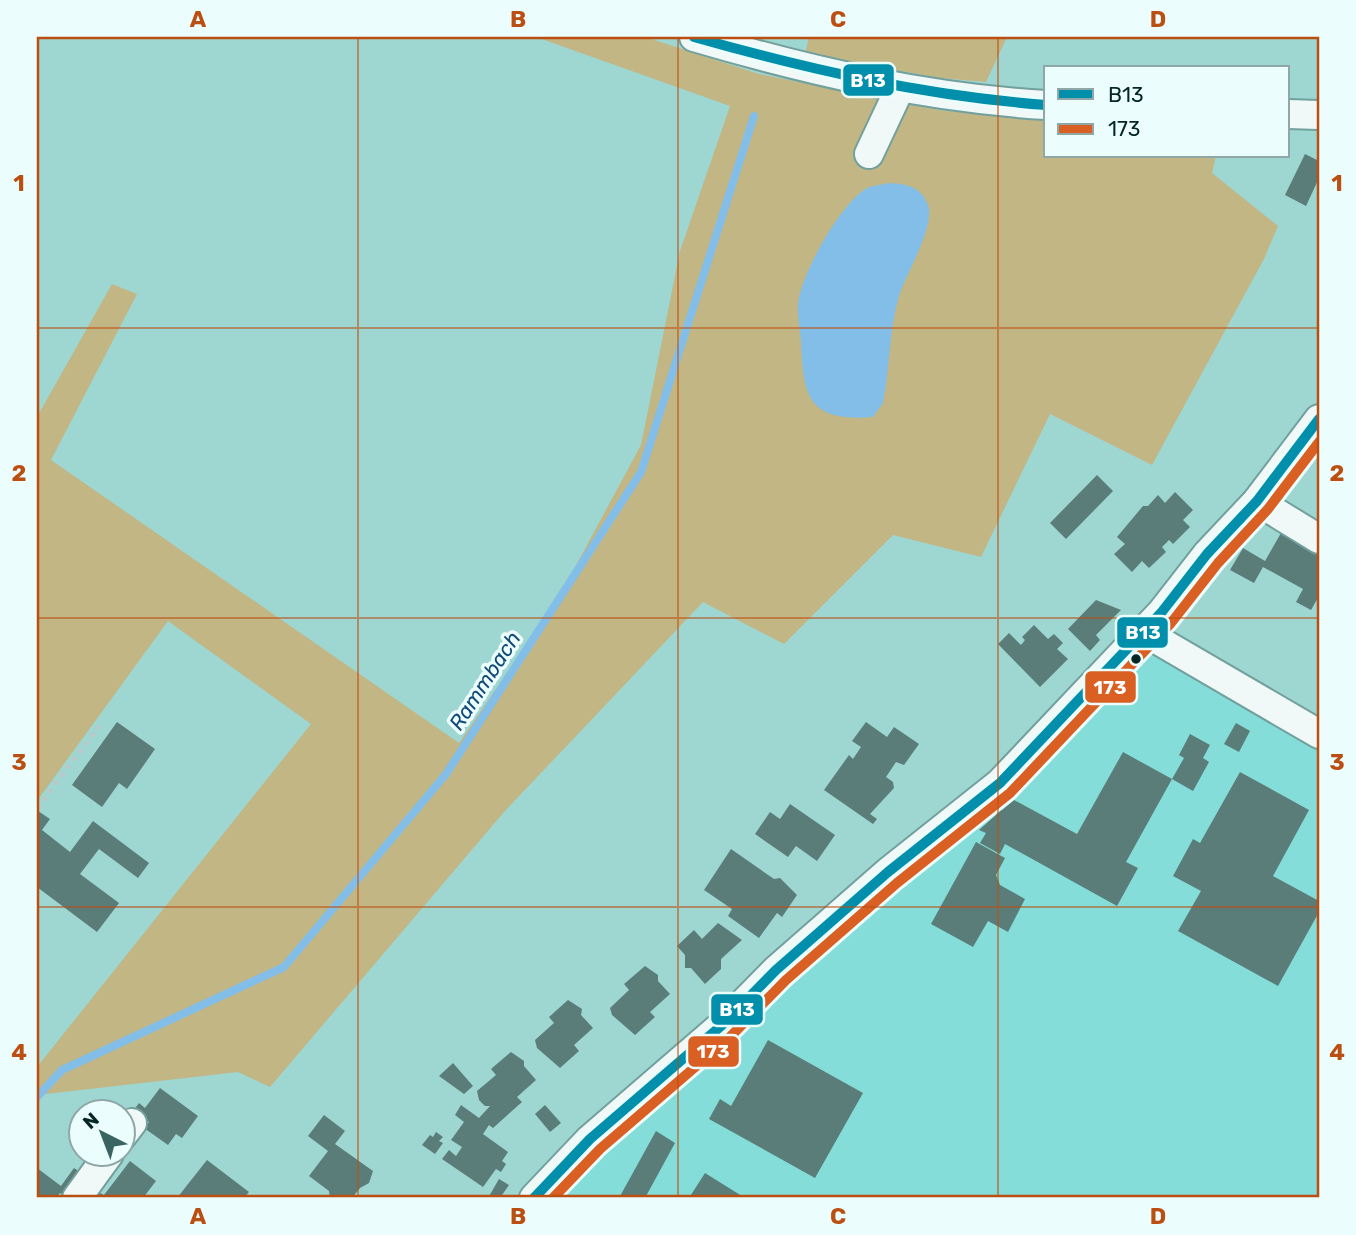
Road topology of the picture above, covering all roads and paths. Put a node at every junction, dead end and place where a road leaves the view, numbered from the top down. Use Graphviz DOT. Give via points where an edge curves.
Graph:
graph roads {
  1 [pos="694,37"];
  2 [pos="900,88"];
  3 [pos="1044,105"];
  4 [pos="1290,114"];
  5 [pos="1319,115"];
  6 [pos="869,154"];
  7 [pos="1319,419"];
  8 [pos="1257,501"];
  9 [pos="1319,539"];
  10 [pos="1144,632"];
  11 [pos="99,726"];
  12 [pos="1319,734"];
  13 [pos="37,809"];
  14 [pos="99,1168"];
  15 [pos="77,1198"];
  16 [pos="534,1198"];
  1 -- 2 [label="street" via="785,64"];
  2 -- 3 [label="street"];
  2 -- 6 [label="street"];
  4 -- 5 [label="street"];
  7 -- 8 [label="street"];
  8 -- 9 [label="street"];
  8 -- 10 [label="street"];
  10 -- 12 [label="street"];
  10 -- 16 [label="street" via="1000,783 776,970 721,1026 590,1139"];
  11 -- 13 [label="path"];
  14 -- 15 [label="street"];
}
